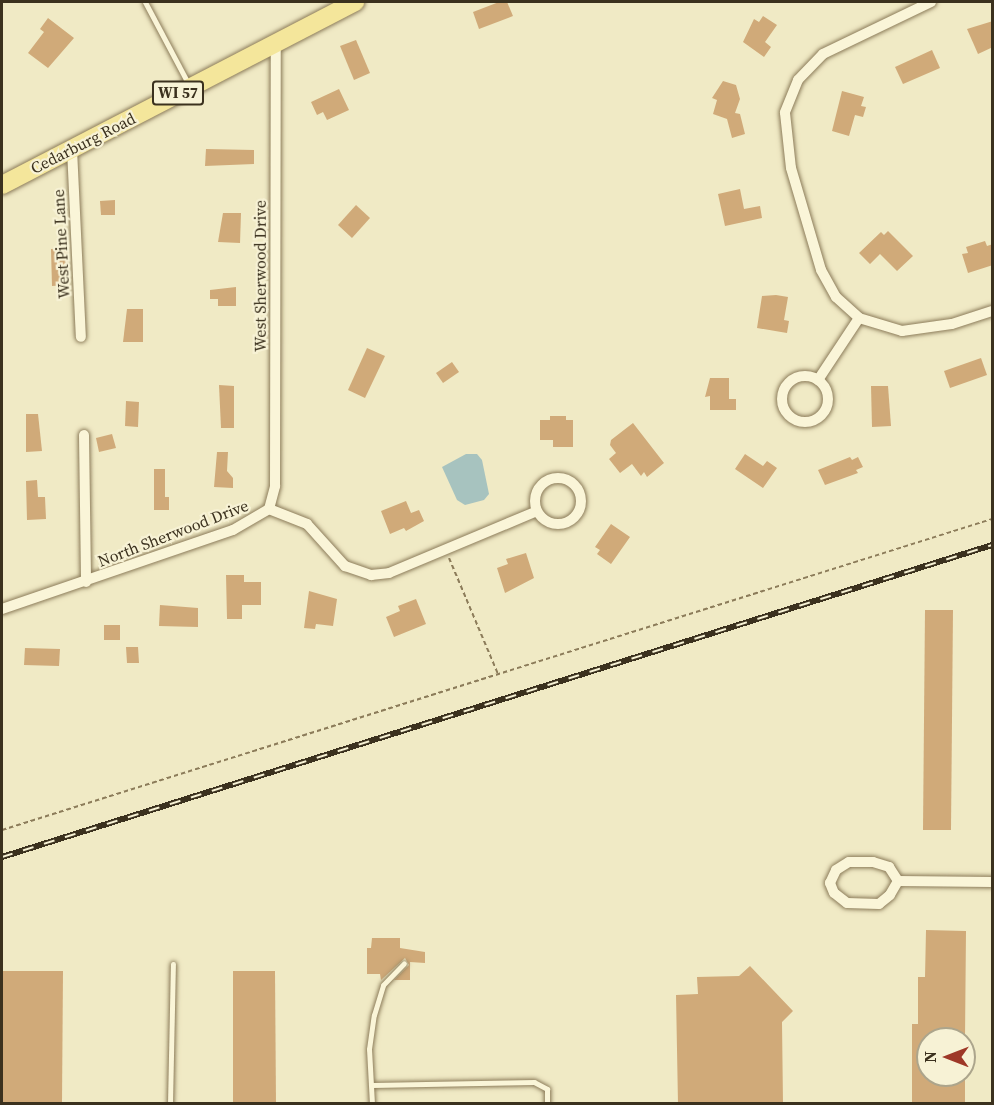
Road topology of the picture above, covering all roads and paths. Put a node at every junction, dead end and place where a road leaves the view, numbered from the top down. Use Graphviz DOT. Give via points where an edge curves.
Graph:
graph roads {
  1 [pos="145,2"];
  2 [pos="355,2"];
  3 [pos="931,2"];
  4 [pos="276,41"];
  5 [pos="190,87"];
  6 [pos="72,149"];
  7 [pos="2,184"];
  8 [pos="993,311"];
  9 [pos="859,318"];
  10 [pos="81,337"];
  11 [pos="818,380"];
  12 [pos="84,435"];
  13 [pos="269,509"];
  14 [pos="537,511"];
  15 [pos="993,519"];
  16 [pos="446,550"];
  17 [pos="86,582"];
  18 [pos="2,609"];
  19 [pos="498,674"];
  20 [pos="2,830"];
  21 [pos="898,881"];
  22 [pos="993,882"];
  23 [pos="404,963"];
  24 [pos="173,964"];
  25 [pos="372,1086"];
  26 [pos="170,1104"];
  27 [pos="372,1104"];
  28 [pos="547,1104"];
  1 -- 5 [label="lane"];
  2 -- 4 [label="main road, Cedarburg Road / WI 57"];
  3 -- 9 [label="street" via="823,54 798,80 785,113 791,168 821,270 836,297"];
  4 -- 5 [label="main road, Cedarburg Road / WI 57"];
  4 -- 13 [label="street, West Sherwood Drive" via="275,486"];
  5 -- 6 [label="main road, Cedarburg Road / WI 57"];
  6 -- 7 [label="main road, Cedarburg Road / WI 57"];
  6 -- 10 [label="street, West Pine Lane"];
  8 -- 9 [label="street" via="952,324 902,331"];
  9 -- 11 [label="street"];
  11 -- 11 [label="street" via="803,377 789,383 783,405 792,418 813,421 824,412 827,391"];
  12 -- 17 [label="street"];
  13 -- 16 [label="street, North Sherwood Drive" via="307,524 345,566 371,575 389,573"];
  13 -- 17 [label="street, North Sherwood Drive" via="232,530"];
  14 -- 14 [label="street" via="548,522 571,520 579,507 578,492 562,479 548,481 538,490"];
  14 -- 16 [label="street, North Sherwood Drive"];
  15 -- 19 [label="path"];
  16 -- 19 [label="path"];
  17 -- 18 [label="street, North Sherwood Drive"];
  19 -- 20 [label="path"];
  21 -- 21 [label="street" via="889,867 873,861 849,861 836,870 830,883 847,903 879,904"];
  21 -- 22 [label="street"];
  23 -- 25 [label="lane" via="382,985 374,1015 369,1049"];
  24 -- 26 [label="lane"];
  25 -- 27 [label="lane"];
  25 -- 28 [label="lane" via="534,1082 547,1089"];
}
